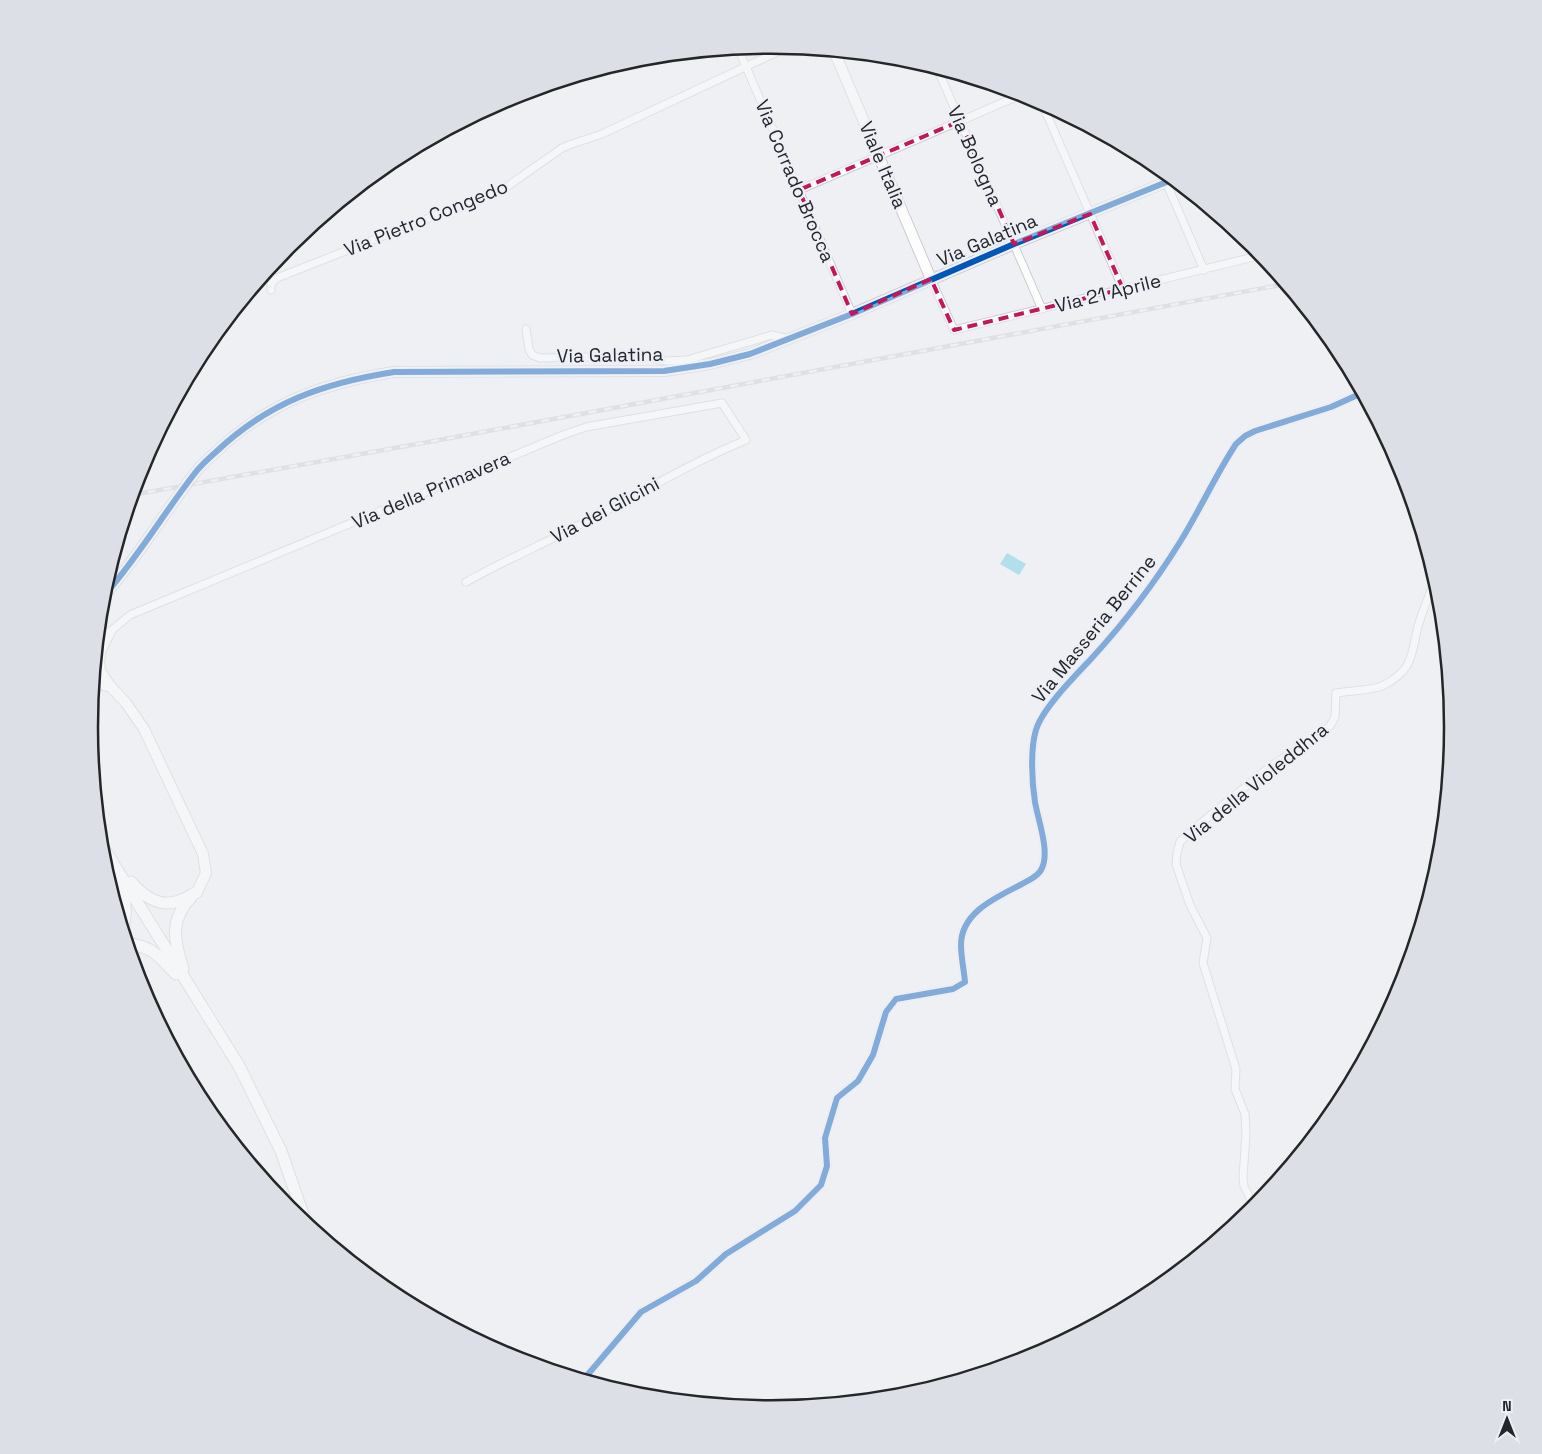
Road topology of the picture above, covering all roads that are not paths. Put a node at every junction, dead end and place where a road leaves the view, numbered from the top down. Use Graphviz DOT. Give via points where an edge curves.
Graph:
graph roads {
  1 [pos="773,54"];
  2 [pos="741,55"];
  3 [pos="837,57"];
  4 [pos="746,67"];
  5 [pos="941,76"];
  6 [pos="1012,99"];
  7 [pos="1044,112"];
  8 [pos="960,120"];
  9 [pos="879,156"];
  10 [pos="1166,182"];
  11 [pos="1172,187"];
  12 [pos="799,190"];
  13 [pos="1090,214"];
  14 [pos="1014,244"];
  15 [pos="1253,257"];
  16 [pos="1204,270"];
  17 [pos="931,279"];
  18 [pos="1123,289"];
  19 [pos="271,290"];
  20 [pos="1042,309"];
  21 [pos="852,314"];
  22 [pos="526,329"];
  23 [pos="789,339"];
  24 [pos="1357,395"];
  25 [pos="746,440"];
  26 [pos="466,582"];
  27 [pos="114,585"];
  28 [pos="1430,592"];
  29 [pos="112,630"];
  30 [pos="105,634"];
  31 [pos="103,652"];
  32 [pos="100,672"];
  33 [pos="99,684"];
  34 [pos="110,688"];
  35 [pos="112,860"];
  36 [pos="112,863"];
  37 [pos="115,874"];
  38 [pos="197,892"];
  39 [pos="125,917"];
  40 [pos="133,944"];
  41 [pos="190,987"];
  42 [pos="1250,1200"];
  43 [pos="301,1209"];
  44 [pos="588,1374"];
  1 -- 4 [label="street, Via Pietro Congedo"];
  2 -- 4 [label="street, Via Corrado Brocca"];
  3 -- 9 [label="street, Viale Italia"];
  4 -- 12 [label="street, Via Corrado Brocca"];
  4 -- 19 [label="street, Via Pietro Congedo" via="602,134 562,148 505,188 277,278 271,284"];
  5 -- 8 [label="street, Via Bologna"];
  6 -- 8 [label="street"];
  7 -- 13 [label="street"];
  8 -- 9 [label="street"];
  8 -- 14 [label="street, Via Bologna"];
  9 -- 12 [label="street"];
  9 -- 17 [label="street, Viale Italia"];
  10 -- 13 [label="street, Via Galatina"];
  11 -- 16 [label="street"];
  12 -- 21 [label="street, Via Corrado Brocca"];
  13 -- 14 [label="street, Via Galatina"];
  13 -- 18 [label="street"];
  14 -- 17 [label="street, Via Galatina"];
  14 -- 20 [label="street, Via Bologna"];
  15 -- 16 [label="street, Via 21 Aprile"];
  16 -- 18 [label="street, Via 21 Aprile"];
  17 -- 20 [label="street, Via 21 Aprile" via="954,330"];
  17 -- 21 [label="street, Via Galatina"];
  18 -- 20 [label="street, Via 21 Aprile"];
  21 -- 23 [label="street, Via Galatina"];
  22 -- 23 [label="street" via="529,349 532,355 540,358 639,356 666,361 687,360 772,335"];
  23 -- 27 [label="street, Via Galatina" via="750,354 664,371 394,372 325,386 290,400 254,421 196,471"];
  24 -- 44 [label="street, Via Masseria Berrine" via="1255,431 1236,444 1156,579 1040,719 1033,744 1033,775 1034,799 1044,848 1042,870 1033,879 988,901 970,920 961,944 965,982 953,990 896,999 886,1012 873,1055 858,1081 837,1098 825,1138 827,1166 821,1185 795,1211 726,1254 696,1281 641,1312"];
  25 -- 26 [label="street, Via dei Glicini" via="711,454"];
  25 -- 29 [label="street, Via della Primavera" via="722,403 586,428 130,616"];
  28 -- 42 [label="street, Via della Violeddhra" via="1418,626 1413,654 1398,676 1380,686 1336,693 1335,717 1330,726 1272,765 1180,842 1176,864 1190,905 1207,938 1203,963 1236,1069 1235,1089 1245,1114 1243,1177"];
  29 -- 30 [label="street, Via della Primavera"];
  29 -- 31 [label="street, Via della Primavera"];
  32 -- 34 [label="street"];
  33 -- 34 [label="street"];
  34 -- 38 [label="street" via="144,728 203,854 206,873"];
  35 -- 38 [label="main road" via="140,893 158,902 178,902"];
  36 -- 41 [label="main road"];
  37 -- 39 [label="main road" via="122,892"];
  38 -- 41 [label="main road" via="176,920 175,937"];
  40 -- 41 [label="main road" via="156,953"];
  41 -- 43 [label="main road" via="239,1066 281,1151"];
}
